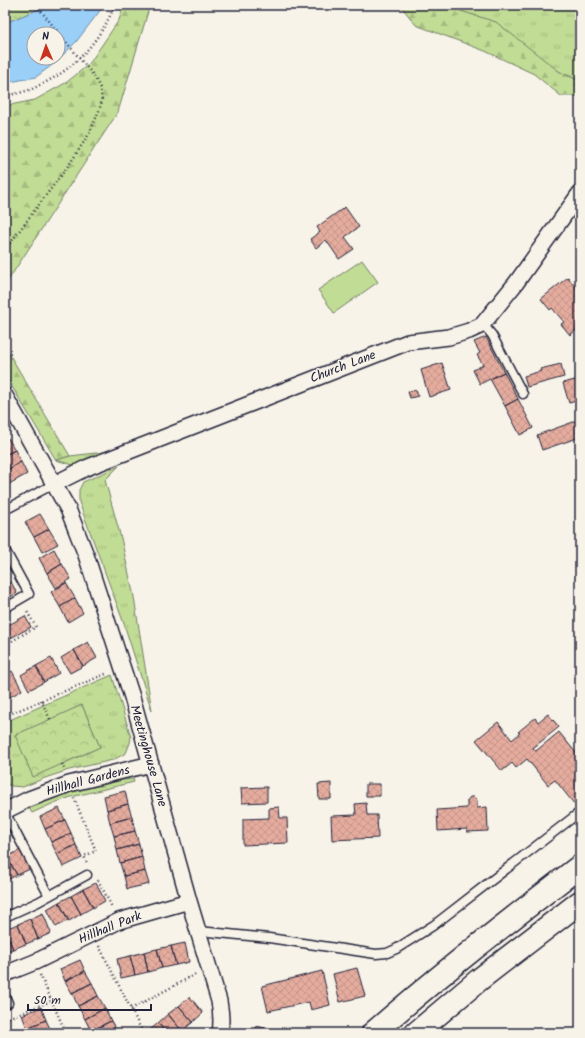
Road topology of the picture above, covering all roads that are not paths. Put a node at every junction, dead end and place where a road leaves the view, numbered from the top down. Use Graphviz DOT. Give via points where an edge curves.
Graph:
graph roads {
  1 [pos="580,193"];
  2 [pos="482,325"];
  3 [pos="523,394"];
  4 [pos="5,396"];
  5 [pos="54,484"];
  6 [pos="5,510"];
  7 [pos="5,550"];
  8 [pos="5,608"];
  9 [pos="151,764"];
  10 [pos="5,811"];
  11 [pos="580,812"];
  12 [pos="580,866"];
  13 [pos="87,875"];
  14 [pos="49,896"];
  15 [pos="189,901"];
  16 [pos="580,902"];
  17 [pos="5,917"];
  18 [pos="199,931"];
  19 [pos="5,974"];
  20 [pos="220,1033"];
  21 [pos="373,1033"];
  22 [pos="416,1033"];
  1 -- 2 [label="street, Church Lane" via="516,283"];
  2 -- 3 [label="lane" via="492,335"];
  2 -- 5 [label="street, Church Lane" via="449,337 408,342 86,468"];
  4 -- 5 [label="street, Meetinghouse Lane"];
  5 -- 6 [label="lane"];
  5 -- 9 [label="street, Meetinghouse Lane" via="68,509 86,555 123,666"];
  7 -- 8 [label="lane" via="29,594"];
  9 -- 10 [label="street, Hillhall Gardens" via="69,784"];
  9 -- 15 [label="street, Meetinghouse Lane"];
  10 -- 14 [label="lane"];
  11 -- 18 [label="lane" via="434,925 387,953 376,954 269,938"];
  12 -- 21 [label="highway"];
  13 -- 14 [label="lane"];
  14 -- 17 [label="lane"];
  15 -- 18 [label="street, Meetinghouse Lane"];
  15 -- 19 [label="street, Hillhall Park" via="119,921"];
  16 -- 22 [label="highway"];
  18 -- 20 [label="street, Meetinghouse Lane" via="221,1012"];
}
